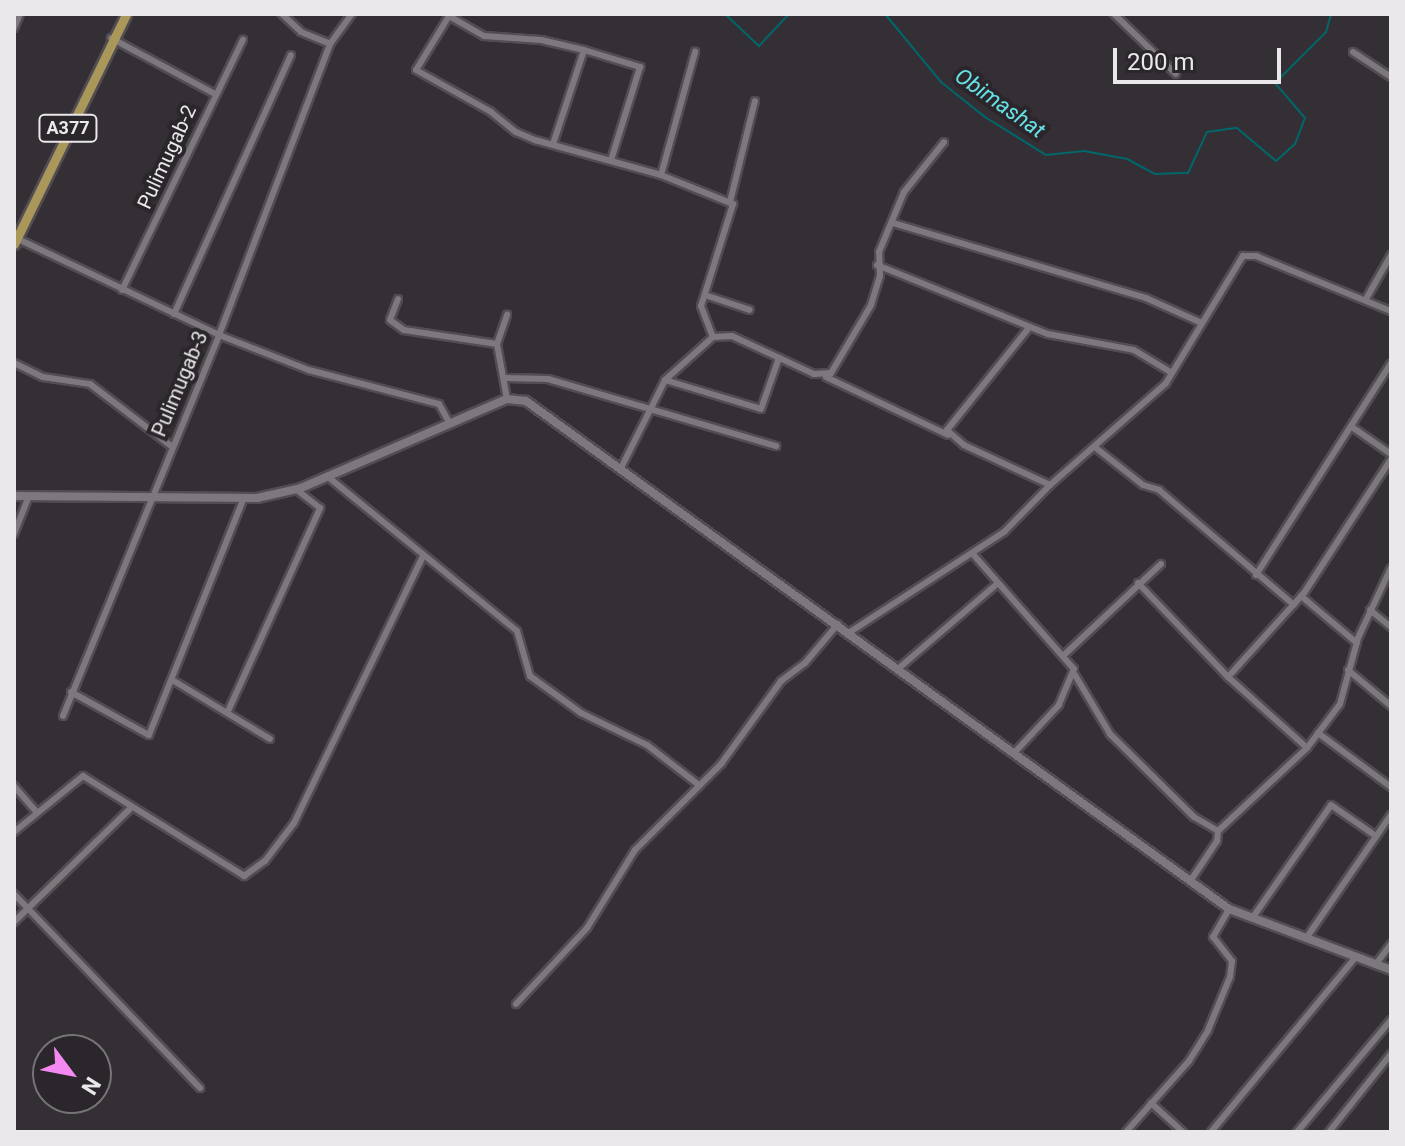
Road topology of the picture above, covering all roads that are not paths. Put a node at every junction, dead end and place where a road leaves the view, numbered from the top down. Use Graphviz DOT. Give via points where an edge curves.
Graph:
graph roads {
  1 [pos="20,14"];
  2 [pos="282,14"];
  3 [pos="352,14"];
  4 [pos="1114,14"];
  5 [pos="124,15"];
  6 [pos="448,15"];
  7 [pos="14,28"];
  8 [pos="111,38"];
  9 [pos="243,40"];
  10 [pos="330,44"];
  11 [pos="584,50"];
  12 [pos="695,52"];
  13 [pos="1353,52"];
  14 [pos="291,55"];
  15 [pos="1176,74"];
  16 [pos="1391,77"];
  17 [pos="215,94"];
  18 [pos="755,101"];
  19 [pos="944,142"];
  20 [pos="553,144"];
  21 [pos="611,160"];
  22 [pos="661,175"];
  23 [pos="730,202"];
  24 [pos="893,223"];
  25 [pos="15,240"];
  26 [pos="1391,255"];
  27 [pos="877,265"];
  28 [pos="122,290"];
  29 [pos="705,295"];
  30 [pos="398,299"];
  31 [pos="1366,299"];
  32 [pos="750,310"];
  33 [pos="1391,311"];
  34 [pos="174,314"];
  35 [pos="507,315"];
  36 [pos="1202,323"];
  37 [pos="1028,329"];
  38 [pos="219,335"];
  39 [pos="713,337"];
  40 [pos="497,344"];
  41 [pos="779,358"];
  42 [pos="14,363"];
  43 [pos="1391,363"];
  44 [pos="1172,373"];
  45 [pos="826,377"];
  46 [pos="505,378"];
  47 [pos="665,380"];
  48 [pos="507,399"];
  49 [pos="651,409"];
  50 [pos="450,424"];
  51 [pos="1352,427"];
  52 [pos="948,435"];
  53 [pos="171,446"];
  54 [pos="776,446"];
  55 [pos="1096,448"];
  56 [pos="1391,457"];
  57 [pos="621,468"];
  58 [pos="327,476"];
  59 [pos="1050,485"];
  60 [pos="296,489"];
  61 [pos="14,496"];
  62 [pos="29,496"];
  63 [pos="149,499"];
  64 [pos="243,500"];
  65 [pos="14,534"];
  66 [pos="972,553"];
  67 [pos="423,556"];
  68 [pos="1161,564"];
  69 [pos="1391,568"];
  70 [pos="1256,575"];
  71 [pos="1138,583"];
  72 [pos="997,584"];
  73 [pos="1301,596"];
  74 [pos="1294,605"];
  75 [pos="1370,610"];
  76 [pos="838,624"];
  77 [pos="1391,627"];
  78 [pos="850,632"];
  79 [pos="1357,643"];
  80 [pos="1064,655"];
  81 [pos="899,668"];
  82 [pos="1348,670"];
  83 [pos="1075,675"];
  84 [pos="1228,677"];
  85 [pos="174,681"];
  86 [pos="71,692"];
  87 [pos="1391,706"];
  88 [pos="229,709"];
  89 [pos="63,716"];
  90 [pos="1318,733"];
  91 [pos="270,739"];
  92 [pos="1307,748"];
  93 [pos="1015,752"];
  94 [pos="699,785"];
  95 [pos="14,786"];
  96 [pos="1391,787"];
  97 [pos="132,807"];
  98 [pos="37,812"];
  99 [pos="1391,815"];
  100 [pos="1218,831"];
  101 [pos="14,832"];
  102 [pos="1376,836"];
  103 [pos="1191,880"];
  104 [pos="14,894"];
  105 [pos="28,908"];
  106 [pos="1229,909"];
  107 [pos="1253,917"];
  108 [pos="14,922"];
  109 [pos="1307,937"];
  110 [pos="1391,944"];
  111 [pos="1356,957"];
  112 [pos="1376,964"];
  113 [pos="1391,970"];
  114 [pos="516,1004"];
  115 [pos="1391,1020"];
  116 [pos="1391,1054"];
  117 [pos="200,1088"];
  118 [pos="1151,1103"];
  119 [pos="1126,1132"];
  120 [pos="1183,1132"];
  121 [pos="1211,1132"];
  122 [pos="1297,1132"];
  123 [pos="1329,1132"];
  1 -- 7 [label="street"];
  2 -- 10 [label="street" via="301,32"];
  3 -- 10 [label="street"];
  4 -- 15 [label="street"];
  5 -- 8 [label="main road, A377"];
  6 -- 11 [label="street" via="484,36"];
  6 -- 20 [label="street" via="416,70 516,132"];
  8 -- 17 [label="street"];
  8 -- 25 [label="main road, A377"];
  9 -- 17 [label="street, Pulimugab-2"];
  10 -- 38 [label="street, Pulimugab-3"];
  11 -- 20 [label="street"];
  11 -- 21 [label="street" via="640,67"];
  12 -- 22 [label="street"];
  13 -- 16 [label="street"];
  14 -- 34 [label="street"];
  17 -- 28 [label="street, Pulimugab-2"];
  18 -- 23 [label="street"];
  19 -- 24 [label="street" via="904,192"];
  20 -- 21 [label="street"];
  21 -- 22 [label="street"];
  22 -- 23 [label="street"];
  23 -- 29 [label="street" via="734,207"];
  24 -- 27 [label="street"];
  24 -- 36 [label="street" via="1146,298"];
  25 -- 28 [label="street"];
  26 -- 31 [label="street"];
  27 -- 44 [label="street" via="1048,334 1134,350"];
  27 -- 45 [label="street" via="880,276 871,305"];
  28 -- 34 [label="street"];
  29 -- 32 [label="street"];
  29 -- 39 [label="street" via="701,317"];
  30 -- 40 [label="street" via="390,320 404,330"];
  31 -- 33 [label="street"];
  31 -- 36 [label="street" via="1250,254 1239,261"];
  34 -- 38 [label="street"];
  35 -- 40 [label="street"];
  36 -- 44 [label="street"];
  37 -- 52 [label="street" via="956,413"];
  38 -- 50 [label="street" via="309,370 439,404"];
  38 -- 53 [label="street, Pulimugab-3"];
  39 -- 41 [label="street" via="732,336"];
  39 -- 47 [label="street"];
  40 -- 46 [label="street"];
  41 -- 45 [label="street"];
  41 -- 47 [label="street" via="761,409"];
  42 -- 53 [label="street" via="43,377 90,384"];
  43 -- 51 [label="street"];
  44 -- 55 [label="street" via="1149,403"];
  45 -- 52 [label="street"];
  46 -- 48 [label="street"];
  46 -- 49 [label="street" via="548,379"];
  47 -- 49 [label="street"];
  48 -- 50 [label="main road"];
  48 -- 57 [label="main road" via="526,401"];
  49 -- 54 [label="street"];
  49 -- 57 [label="street"];
  50 -- 58 [label="main road"];
  51 -- 56 [label="street"];
  51 -- 70 [label="street"];
  52 -- 59 [label="street"];
  53 -- 63 [label="street, Pulimugab-3"];
  55 -- 59 [label="street"];
  55 -- 70 [label="street" via="1143,485 1159,490"];
  56 -- 73 [label="street"];
  57 -- 76 [label="main road"];
  58 -- 60 [label="main road"];
  58 -- 67 [label="street"];
  59 -- 66 [label="street" via="1004,532"];
  60 -- 64 [label="main road"];
  60 -- 88 [label="street" via="320,508"];
  61 -- 62 [label="main road"];
  62 -- 63 [label="main road"];
  62 -- 65 [label="street"];
  63 -- 64 [label="main road"];
  63 -- 86 [label="street, Pulimugab-3"];
  64 -- 85 [label="street"];
  66 -- 72 [label="street"];
  66 -- 78 [label="street"];
  67 -- 94 [label="street" via="517,631 530,676 581,713 647,745"];
  67 -- 97 [label="street" via="294,823 265,861 244,876"];
  68 -- 71 [label="street"];
  69 -- 75 [label="street"];
  70 -- 74 [label="street"];
  71 -- 80 [label="street"];
  71 -- 84 [label="street"];
  72 -- 80 [label="street"];
  72 -- 81 [label="street"];
  73 -- 74 [label="street"];
  73 -- 79 [label="street"];
  74 -- 84 [label="street"];
  75 -- 77 [label="street"];
  75 -- 79 [label="street"];
  76 -- 78 [label="main road"];
  76 -- 94 [label="street" via="805,663 781,681 721,764"];
  78 -- 81 [label="main road"];
  79 -- 82 [label="street"];
  80 -- 83 [label="street"];
  81 -- 93 [label="main road"];
  82 -- 87 [label="street"];
  82 -- 90 [label="street" via="1340,704"];
  83 -- 93 [label="street" via="1059,705"];
  83 -- 100 [label="street" via="1110,734 1194,817"];
  84 -- 92 [label="street"];
  85 -- 86 [label="street" via="149,735"];
  85 -- 88 [label="street"];
  86 -- 89 [label="street, Pulimugab-3"];
  88 -- 91 [label="street"];
  90 -- 92 [label="street"];
  90 -- 96 [label="street"];
  92 -- 100 [label="street"];
  93 -- 103 [label="main road"];
  94 -- 114 [label="street" via="635,850 587,928"];
  95 -- 98 [label="street"];
  97 -- 98 [label="street" via="83,776"];
  97 -- 105 [label="street"];
  98 -- 101 [label="street"];
  99 -- 102 [label="street"];
  100 -- 103 [label="street"];
  102 -- 107 [label="street" via="1331,805"];
  102 -- 109 [label="street"];
  103 -- 106 [label="main road"];
  104 -- 105 [label="street"];
  105 -- 108 [label="street"];
  105 -- 117 [label="street"];
  106 -- 107 [label="main road"];
  106 -- 118 [label="street" via="1213,937 1232,961 1231,969 1208,1030"];
  107 -- 109 [label="main road"];
  109 -- 111 [label="main road"];
  110 -- 112 [label="street"];
  111 -- 112 [label="main road"];
  111 -- 121 [label="street"];
  112 -- 113 [label="main road"];
  115 -- 122 [label="street"];
  116 -- 123 [label="street"];
  118 -- 119 [label="street"];
  118 -- 120 [label="street"];
}
